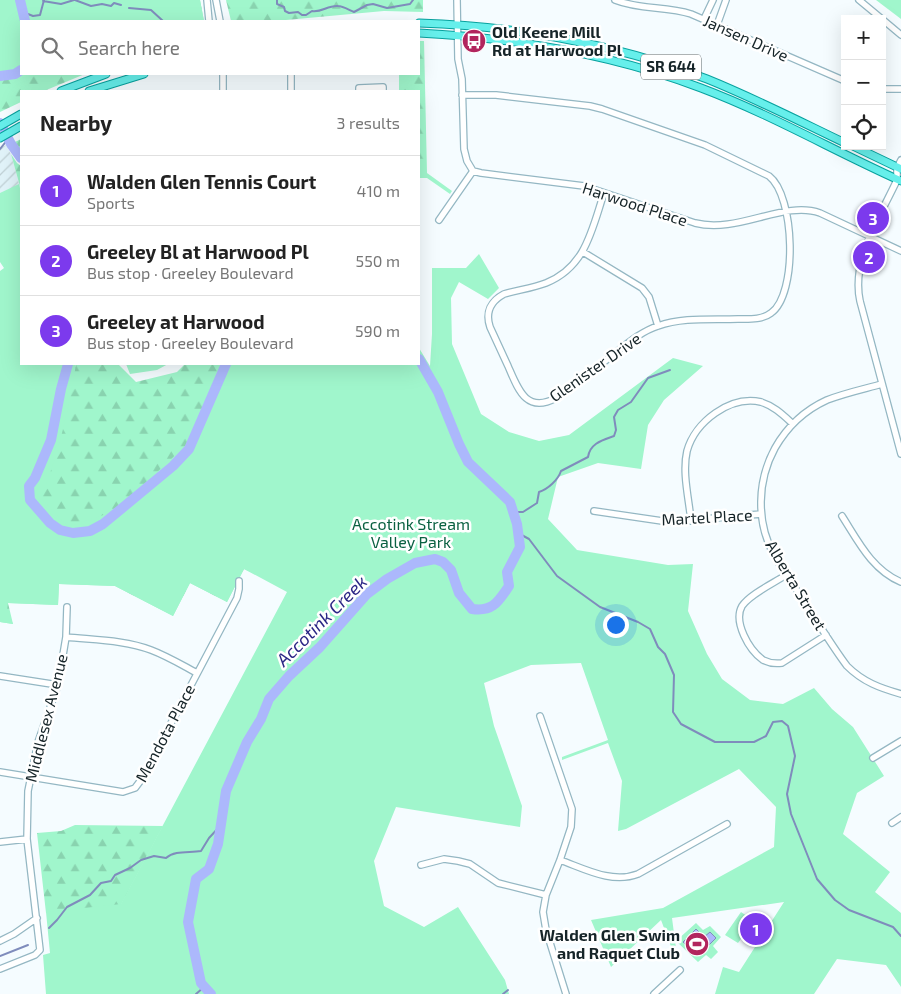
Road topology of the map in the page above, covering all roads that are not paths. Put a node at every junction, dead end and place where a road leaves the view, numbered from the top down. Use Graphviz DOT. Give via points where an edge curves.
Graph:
graph roads {
  1 [pos="207,0"];
  2 [pos="216,0"];
  3 [pos="457,0"];
  4 [pos="615,0"];
  5 [pos="712,0"];
  6 [pos="726,0"];
  7 [pos="859,0"];
  8 [pos="877,15"];
  9 [pos="209,20"];
  10 [pos="220,20"];
  11 [pos="704,20"];
  12 [pos="886,22"];
  13 [pos="420,23"];
  14 [pos="458,24"];
  15 [pos="717,25"];
  16 [pos="420,33"];
  17 [pos="901,34"];
  18 [pos="457,35"];
  19 [pos="103,75"];
  20 [pos="141,75"];
  21 [pos="223,75"];
  22 [pos="291,75"];
  23 [pos="841,79"];
  24 [pos="886,89"];
  25 [pos="901,89"];
  26 [pos="64,90"];
  27 [pos="92,90"];
  28 [pos="223,90"];
  29 [pos="291,90"];
  30 [pos="359,90"];
  31 [pos="383,90"];
  32 [pos="462,95"];
  33 [pos="19,116"];
  34 [pos="0,126"];
  35 [pos="20,127"];
  36 [pos="0,138"];
  37 [pos="841,140"];
  38 [pos="861,150"];
  39 [pos="901,160"];
  40 [pos="899,169"];
  41 [pos="473,171"];
  42 [pos="900,179"];
  43 [pos="604,193"];
  44 [pos="786,213"];
  45 [pos="439,220"];
  46 [pos="870,237"];
  47 [pos="901,251"];
  48 [pos="583,252"];
  49 [pos="658,326"];
  50 [pos="882,384"];
  51 [pos="793,424"];
  52 [pos="901,454"];
  53 [pos="594,511"];
  54 [pos="761,514"];
  55 [pos="842,516"];
  56 [pos="691,521"];
  57 [pos="786,575"];
  58 [pos="239,581"];
  59 [pos="901,582"];
  60 [pos="67,607"];
  61 [pos="826,635"];
  62 [pos="66,637"];
  63 [pos="197,673"];
  64 [pos="0,676"];
  65 [pos="58,686"];
  66 [pos="901,694"];
  67 [pos="540,716"];
  68 [pos="901,741"];
  69 [pos="873,758"];
  70 [pos="0,772"];
  71 [pos="31,777"];
  72 [pos="901,817"];
  73 [pos="892,823"];
  74 [pos="727,824"];
  75 [pos="28,839"];
  76 [pos="0,842"];
  77 [pos="560,860"];
  78 [pos="421,865"];
  79 [pos="546,894"];
  80 [pos="37,918"];
  81 [pos="0,941"];
  82 [pos="0,969"];
  83 [pos="680,970"];
  84 [pos="566,994"];
  85 [pos="654,994"];
  1 -- 9 [label="street"];
  2 -- 10 [label="street"];
  3 -- 14 [label="street"];
  4 -- 11 [label="street, Jansen Drive" via="635,6 681,10"];
  5 -- 11 [label="street"];
  6 -- 15 [label="street"];
  7 -- 8 [label="street"];
  11 -- 15 [label="street, Jansen Drive"];
  12 -- 17 [label="street"];
  13 -- 14 [label="main road, SR 644"];
  14 -- 18 [label="street"];
  14 -- 37 [label="main road, SR 644" via="547,35 639,57 708,80"];
  15 -- 23 [label="street, Jansen Drive"];
  16 -- 18 [label="main road, SR 644"];
  18 -- 32 [label="street"];
  18 -- 42 [label="main road, SR 644" via="566,50 653,71 726,98"];
  19 -- 26 [label="main road"];
  20 -- 27 [label="main road"];
  21 -- 28 [label="street"];
  22 -- 29 [label="street"];
  24 -- 25 [label="street"];
  30 -- 31 [label="street" via="383,87"];
  32 -- 41 [label="street" via="464,149"];
  32 -- 44 [label="street, Glenister Drive" via="496,95 590,106 704,145 773,179"];
  33 -- 34 [label="main road"];
  35 -- 36 [label="main road"];
  38 -- 40 [label="main road"];
  39 -- 40 [label="street"];
  40 -- 42 [label="street"];
  41 -- 43 [label="street, Harwood Place" via="584,186"];
  41 -- 45 [label="street"];
  42 -- 46 [label="street"];
  43 -- 44 [label="street, Harwood Place" via="711,227"];
  43 -- 48 [label="street, Glenister Drive"];
  44 -- 46 [label="street, Harwood Place" via="815,212"];
  44 -- 49 [label="street, Glenister Drive" via="791,251 785,292 777,308 757,318 682,321"];
  46 -- 47 [label="street, Harwood Place"];
  46 -- 50 [label="street" via="860,262 857,285"];
  48 -- 49 [label="street" via="642,288 649,297"];
  48 -- 49 [label="street, Glenister Drive" via="574,264 554,279 504,294 493,301 489,310 490,327 525,398 542,403 556,398 636,337"];
  50 -- 51 [label="street, Alberta Street" via="827,400"];
  50 -- 52 [label="street"];
  51 -- 54 [label="street, Alberta Street" via="777,445 768,465 762,488"];
  51 -- 56 [label="street" via="772,407 751,401 728,406 706,422 692,438 686,456"];
  53 -- 56 [label="street, Martel Place" via="662,521"];
  54 -- 56 [label="street, Martel Place"];
  54 -- 57 [label="street, Alberta Street" via="769,544"];
  55 -- 59 [label="street" via="870,559 886,574"];
  57 -- 61 [label="street, Alberta Street"];
  57 -- 61 [label="street" via="750,598 741,609 738,617 740,628 754,650 768,662 782,663"];
  58 -- 63 [label="street, Mendota Place" via="236,598"];
  60 -- 62 [label="street, Middlesex Avenue"];
  61 -- 66 [label="street, Alberta Street" via="859,677"];
  62 -- 63 [label="street" via="145,648"];
  62 -- 65 [label="street, Middlesex Avenue"];
  63 -- 71 [label="street, Mendota Place" via="141,780 132,790 123,792"];
  64 -- 65 [label="street"];
  65 -- 71 [label="street, Middlesex Avenue" via="38,742"];
  67 -- 77 [label="street" via="572,809 571,827"];
  68 -- 69 [label="street"];
  70 -- 71 [label="street, Mendota Place"];
  71 -- 75 [label="street, Middlesex Avenue"];
  72 -- 73 [label="street"];
  74 -- 77 [label="street" via="638,874 624,878 608,877"];
  75 -- 76 [label="street"];
  75 -- 80 [label="street, Middlesex Avenue"];
  77 -- 79 [label="street"];
  78 -- 79 [label="street" via="458,861 470,864 498,883"];
  79 -- 84 [label="street" via="545,925"];
  80 -- 81 [label="street"];
  80 -- 82 [label="street, Middlesex Avenue" via="39,952"];
  83 -- 85 [label="street"];
}
